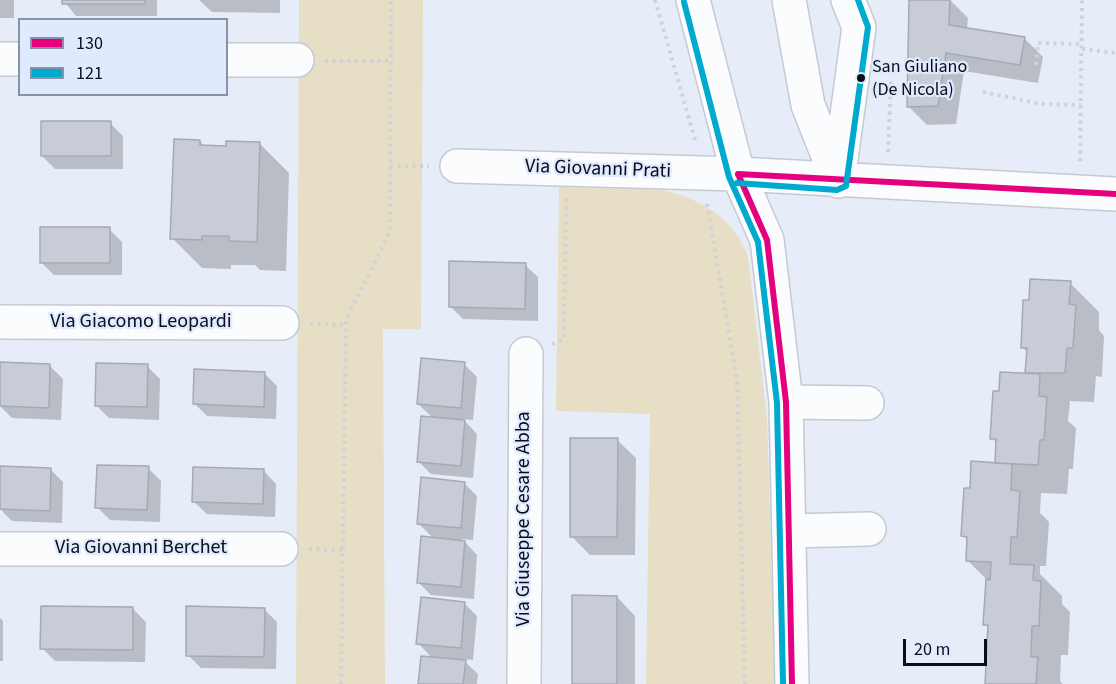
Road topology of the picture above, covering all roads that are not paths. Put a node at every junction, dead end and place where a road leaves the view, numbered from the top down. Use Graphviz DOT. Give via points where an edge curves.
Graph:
graph roads {
  1 [pos="693,0"];
  2 [pos="789,0"];
  3 [pos="848,0"];
  4 [pos="0,59"];
  5 [pos="18,59"];
  6 [pos="228,60"];
  7 [pos="297,60"];
  8 [pos="457,166"];
  9 [pos="738,174"];
  10 [pos="838,181"];
  11 [pos="1116,194"];
  12 [pos="0,322"];
  13 [pos="282,323"];
  14 [pos="526,354"];
  15 [pos="786,402"];
  16 [pos="867,403"];
  17 [pos="869,529"];
  18 [pos="789,531"];
  19 [pos="0,549"];
  20 [pos="281,549"];
  21 [pos="525,684"];
  22 [pos="792,684"];
  1 -- 9 [label="street"];
  2 -- 10 [label="street" via="808,105"];
  3 -- 10 [label="street" via="859,27"];
  4 -- 5 [label="street"];
  6 -- 7 [label="street"];
  8 -- 9 [label="street, Via Giovanni Prati"];
  9 -- 10 [label="street, Via Giovanni Prati"];
  9 -- 15 [label="street" via="766,240"];
  10 -- 11 [label="street, Via Giovanni Prati"];
  12 -- 13 [label="street, Via Giacomo Leopardi"];
  14 -- 21 [label="street, Via Giuseppe Cesare Abba"];
  15 -- 16 [label="street"];
  15 -- 18 [label="street"];
  17 -- 18 [label="street"];
  18 -- 22 [label="street"];
  19 -- 20 [label="street, Via Giovanni Berchet"];
}
